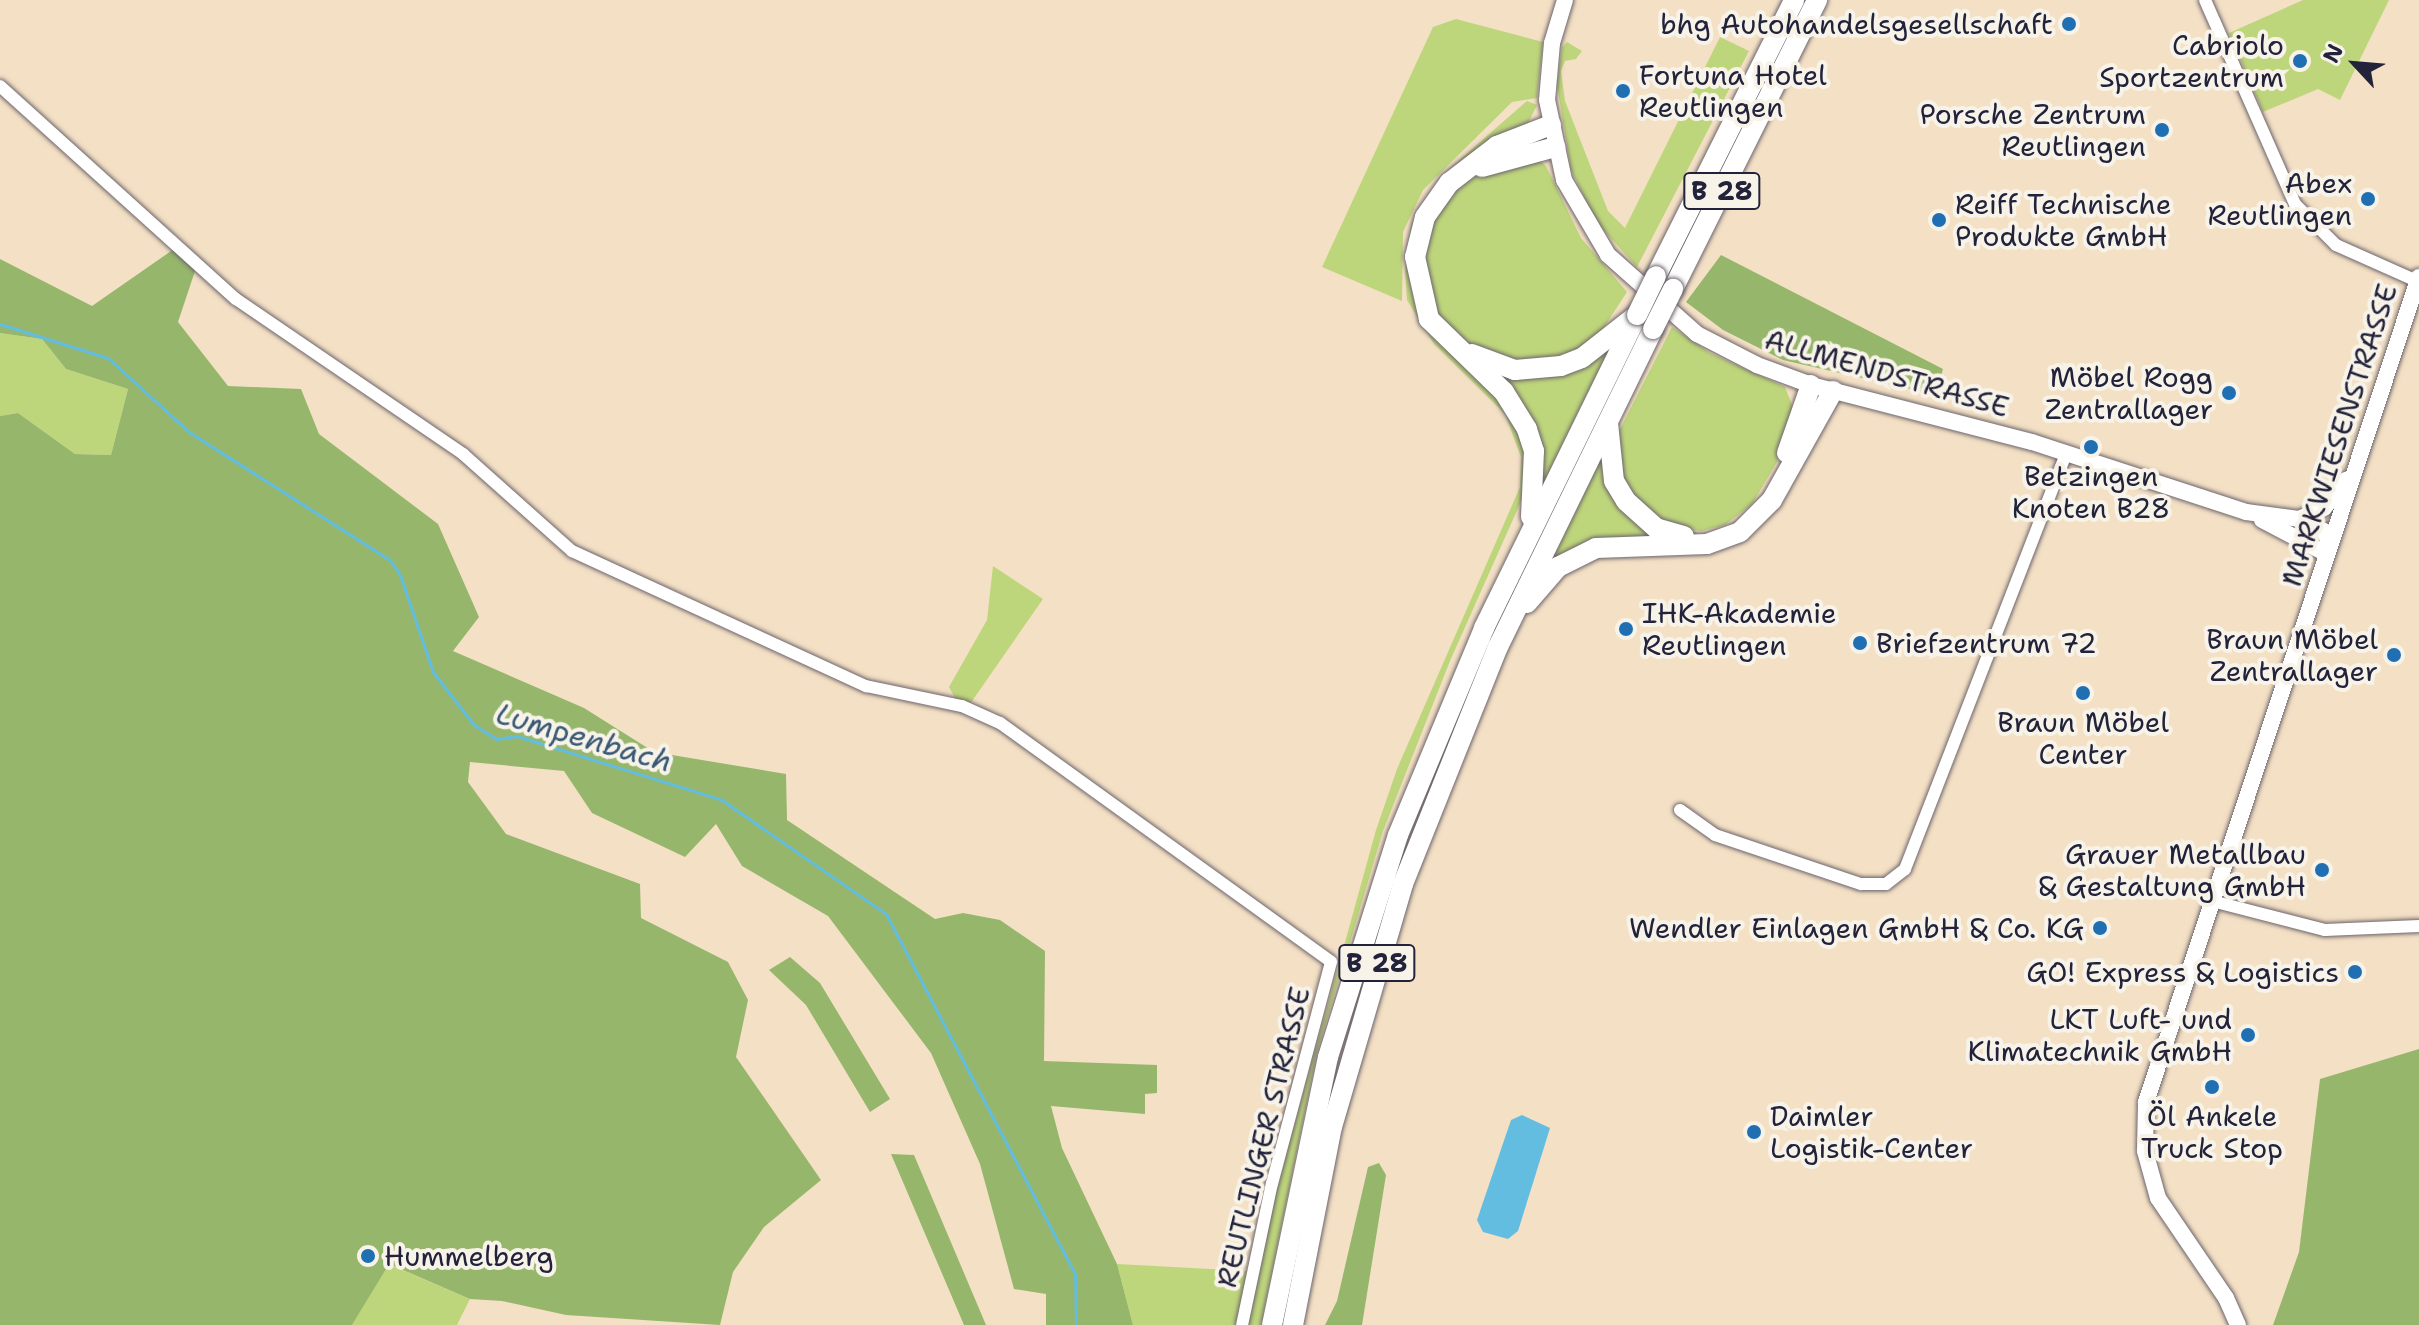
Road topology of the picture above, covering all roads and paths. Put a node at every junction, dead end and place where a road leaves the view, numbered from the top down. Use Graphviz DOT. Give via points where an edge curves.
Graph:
graph roads {
  1 [pos="1565,0"];
  2 [pos="1794,0"];
  3 [pos="1817,0"];
  4 [pos="2205,0"];
  5 [pos="0,86"];
  6 [pos="1551,125"];
  7 [pos="1555,147"];
  8 [pos="2419,280"];
  9 [pos="1636,315"];
  10 [pos="1811,385"];
  11 [pos="1833,391"];
  12 [pos="1608,421"];
  13 [pos="2067,452"];
  14 [pos="2353,474"];
  15 [pos="2246,512"];
  16 [pos="2299,519"];
  17 [pos="1530,532"];
  18 [pos="2328,549"];
  19 [pos="1512,617"];
  20 [pos="1680,810"];
  21 [pos="2212,901"];
  22 [pos="2419,926"];
  23 [pos="1242,1325"];
  24 [pos="1272,1325"];
  25 [pos="1293,1325"];
  26 [pos="2238,1325"];
  1 -- 6 [label="street, ALLMENDSTRASSE" via="1550,63"];
  2 -- 9 [label="highway, B 28, bridge"];
  3 -- 12 [label="highway, B 28, bridge"];
  4 -- 8 [label="street" via="2295,204 2336,245"];
  5 -- 23 [label="street, REUTLINGER STRASSE" via="236,299 463,454 572,551 866,686 962,706 1000,723 1331,962 1272,1183"];
  6 -- 7 [label="street, ALLMENDSTRASSE"];
  6 -- 17 [label="highway" via="1497,146 1449,183 1425,217 1415,257 1429,319 1504,392 1527,429 1534,451"];
  7 -- 9 [label="highway" via="1485,166 1441,203 1422,257 1422,278 1436,317 1478,358 1495,367 1537,371 1582,358"];
  7 -- 10 [label="street, ALLMENDSTRASSE" via="1576,208 1625,274 1717,345"];
  8 -- 14 [label="street, MARKWIESENSTRASSE"];
  9 -- 17 [label="highway, B 28"];
  10 -- 11 [label="street, ALLMENDSTRASSE"];
  10 -- 12 [label="highway" via="1764,498 1744,520 1713,535 1670,533 1639,516 1614,481"];
  11 -- 13 [label="street, ALLMENDSTRASSE"];
  11 -- 19 [label="highway" via="1772,500 1740,532 1707,544 1626,543 1587,551 1558,567"];
  12 -- 19 [label="highway, B 28"];
  13 -- 15 [label="street, ALLMENDSTRASSE"];
  13 -- 20 [label="street" via="1905,869 1886,884 1861,884 1715,835"];
  14 -- 16 [label="street" via="2324,508"];
  14 -- 18 [label="street, MARKWIESENSTRASSE"];
  15 -- 16 [label="street, ALLMENDSTRASSE"];
  15 -- 18 [label="street, ALLMENDSTRASSE"];
  16 -- 18 [label="street, ALLMENDSTRASSE" via="2324,531"];
  17 -- 24 [label="highway, B 28" via="1428,756 1364,935 1305,1152"];
  18 -- 21 [label="street, MARKWIESENSTRASSE"];
  19 -- 25 [label="highway, B 28" via="1437,793 1374,973 1325,1156"];
  21 -- 22 [label="street" via="2325,930"];
  21 -- 26 [label="street, MARKWIESENSTRASSE" via="2149,1088 2143,1126 2161,1204 2220,1289"];
}
